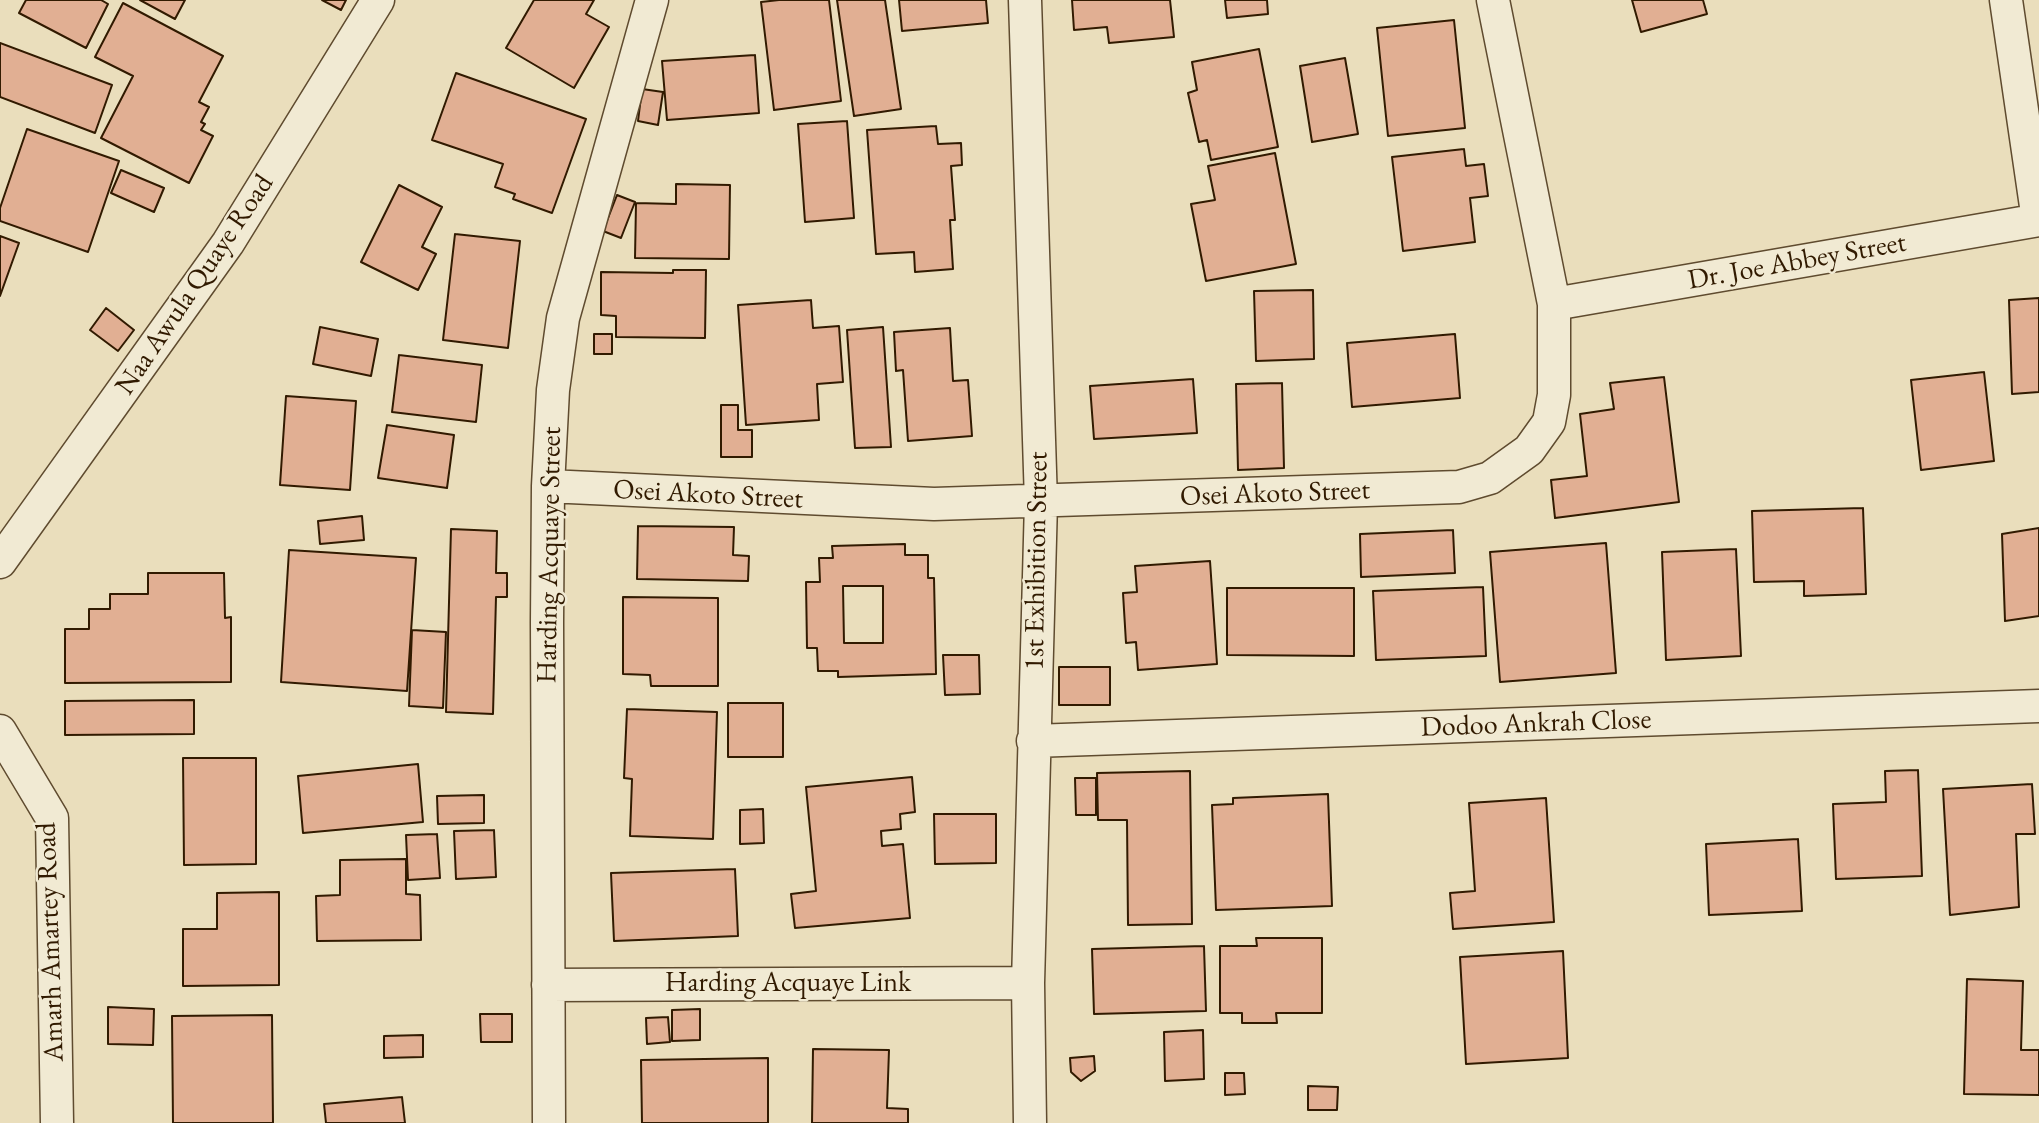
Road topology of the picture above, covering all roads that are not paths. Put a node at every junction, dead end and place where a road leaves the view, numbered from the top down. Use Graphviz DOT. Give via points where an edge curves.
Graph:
graph roads {
  1 [pos="378,0"];
  2 [pos="652,0"];
  3 [pos="1025,0"];
  4 [pos="1493,0"];
  5 [pos="2006,0"];
  6 [pos="2038,220"];
  7 [pos="1554,304"];
  8 [pos="548,486"];
  9 [pos="1041,502"];
  10 [pos="0,562"];
  11 [pos="2039,706"];
  12 [pos="0,731"];
  13 [pos="1033,741"];
  14 [pos="1028,983"];
  15 [pos="548,985"];
  16 [pos="57,1123"];
  17 [pos="549,1123"];
  18 [pos="1030,1123"];
  1 -- 10 [label="street, Naa Awula Quaye Road" via="228,243"];
  2 -- 8 [label="street, Harding Acquaye Street" via="563,318 553,390"];
  3 -- 9 [label="street, 1st Exhibition Street"];
  4 -- 7 [label="street, Osei Akoto Street"];
  5 -- 6 [label="street"];
  6 -- 7 [label="street, Dr. Joe Abbey Street"];
  7 -- 9 [label="street, Osei Akoto Street" via="1554,394 1549,422 1529,450 1490,478 1459,487"];
  8 -- 9 [label="street, Osei Akoto Street" via="934,504"];
  8 -- 15 [label="street, Harding Acquaye Street"];
  9 -- 13 [label="street, 1st Exhibition Street"];
  11 -- 13 [label="street, Dodoo Ankrah Close"];
  12 -- 16 [label="street, Amarh Amartey Road" via="52,818"];
  13 -- 14 [label="street, 1st Exhibition Street"];
  14 -- 15 [label="street, Harding Acquaye Link"];
  14 -- 18 [label="street, 1st Exhibition Street"];
  15 -- 17 [label="street, Harding Acquaye Street"];
}
